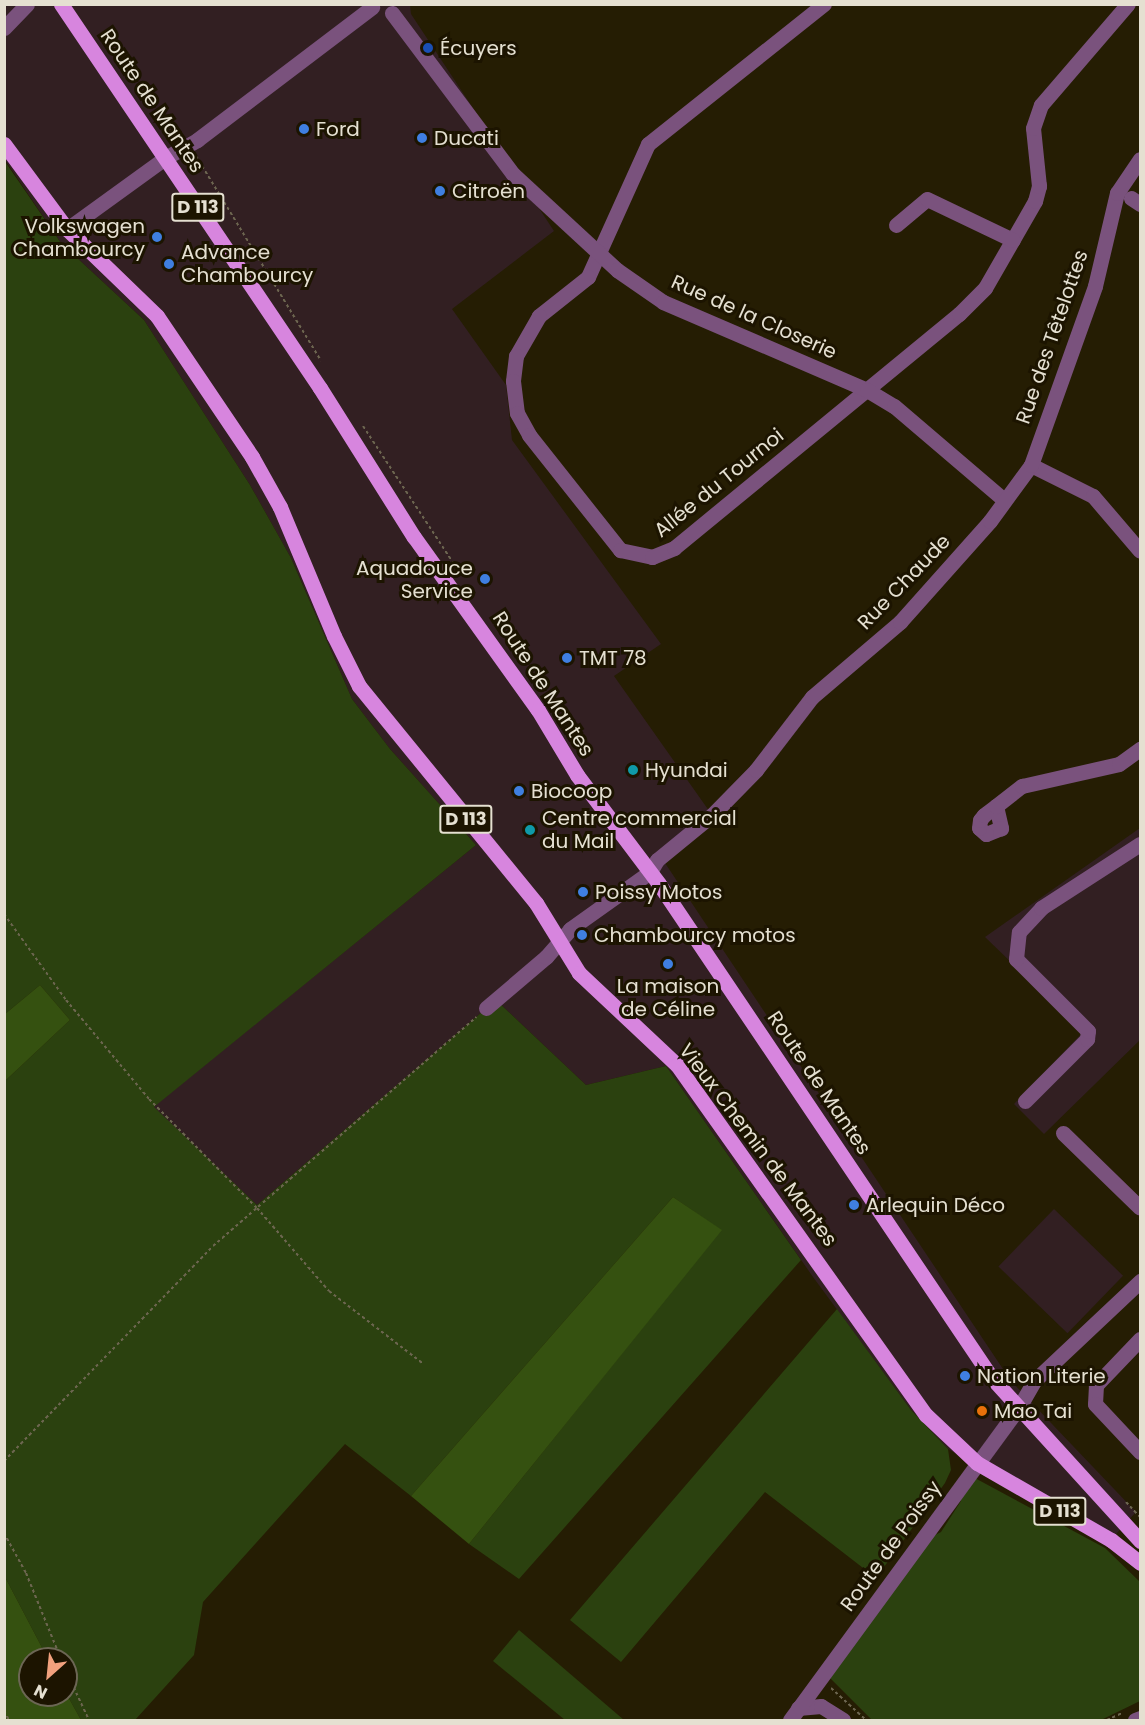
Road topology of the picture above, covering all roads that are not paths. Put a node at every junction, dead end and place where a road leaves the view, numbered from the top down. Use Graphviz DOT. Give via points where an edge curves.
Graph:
graph roads {
  1 [pos="27,4"];
  2 [pos="61,4"];
  3 [pos="824,4"];
  4 [pos="1128,4"];
  5 [pos="372,6"];
  6 [pos="396,9"];
  7 [pos="4,28"];
  8 [pos="4,144"];
  9 [pos="165,158"];
  10 [pos="1140,159"];
  11 [pos="896,225"];
  12 [pos="67,229"];
  13 [pos="1013,240"];
  14 [pos="599,253"];
  15 [pos="867,390"];
  16 [pos="1031,465"];
  17 [pos="1004,500"];
  18 [pos="1140,551"];
  19 [pos="1140,749"];
  20 [pos="996,806"];
  21 [pos="1140,844"];
  22 [pos="650,872"];
  23 [pos="560,943"];
  24 [pos="486,1008"];
  25 [pos="1025,1101"];
  26 [pos="1063,1133"];
  27 [pos="1140,1208"];
  28 [pos="1140,1281"];
  29 [pos="1140,1339"];
  30 [pos="1018,1409"];
  31 [pos="1140,1452"];
  32 [pos="977,1462"];
  33 [pos="1140,1541"];
  34 [pos="1140,1563"];
  35 [pos="794,1714"];
  36 [pos="1140,1718"];
  37 [pos="843,1720"];
  38 [pos="1135,1720"];
  1 -- 7 [label="street"];
  2 -- 9 [label="main road, Route de Mantes / D 113"];
  3 -- 14 [label="street, Allée du Tournoi" via="648,144"];
  4 -- 13 [label="street, Allée du Tournoi" via="1041,105 1033,129 1039,186"];
  5 -- 6 [label="street" via="379,13"];
  5 -- 9 [label="street" via="197,140"];
  6 -- 14 [label="street, Rue de la Closerie" via="513,174"];
  8 -- 12 [label="main road, Vieux Chemin de Mantes / D 113"];
  9 -- 12 [label="street"];
  9 -- 22 [label="main road, Route de Mantes / D 113" via="320,388 414,537 538,710 577,775"];
  10 -- 16 [label="street, Rue des Têtelottes" via="1117,192 1095,286"];
  11 -- 13 [label="street" via="927,199"];
  12 -- 23 [label="main road, Vieux Chemin de Mantes / D 113" via="157,316 182,352 280,507 359,686 536,903"];
  13 -- 15 [label="street, Allée du Tournoi" via="985,288"];
  14 -- 15 [label="street, Rue de la Closerie" via="663,302"];
  14 -- 15 [label="street, Allée du Tournoi" via="588,277 536,321 516,356 513,381 517,413 529,435 620,550 652,557 669,552"];
  15 -- 17 [label="street, Rue de la Closerie" via="894,406"];
  16 -- 17 [label="street, Rue Chaude"];
  16 -- 18 [label="street" via="1093,496"];
  17 -- 22 [label="street, Rue Chaude" via="900,622 812,697 756,770 712,815 657,860"];
  19 -- 20 [label="street" via="1119,764 1022,786"];
  21 -- 25 [label="street" via="1041,908 1019,932 1016,960 1088,1031 1087,1039"];
  22 -- 23 [label="street, Rue Chaude" via="570,928"];
  22 -- 30 [label="main road, Route de Mantes / D 113" via="991,1377"];
  23 -- 24 [label="street, Rue Chaude"];
  23 -- 32 [label="main road, Vieux Chemin de Mantes / D 113" via="579,973 677,1065 926,1415"];
  26 -- 27 [label="street"];
  28 -- 30 [label="street, Route de Poissy" via="1034,1381"];
  29 -- 31 [label="street" via="1096,1385 1095,1404"];
  30 -- 32 [label="street, Route de Poissy"];
  30 -- 33 [label="main road, Route de Mantes / D 113"];
  32 -- 34 [label="main road, Vieux Chemin de Mantes / D 113" via="1111,1540"];
  32 -- 35 [label="street, Route de Poissy"];
  35 -- 37 [label="street, Route de Poissy" via="821,1706"];
  36 -- 38 [label="street"];
}
